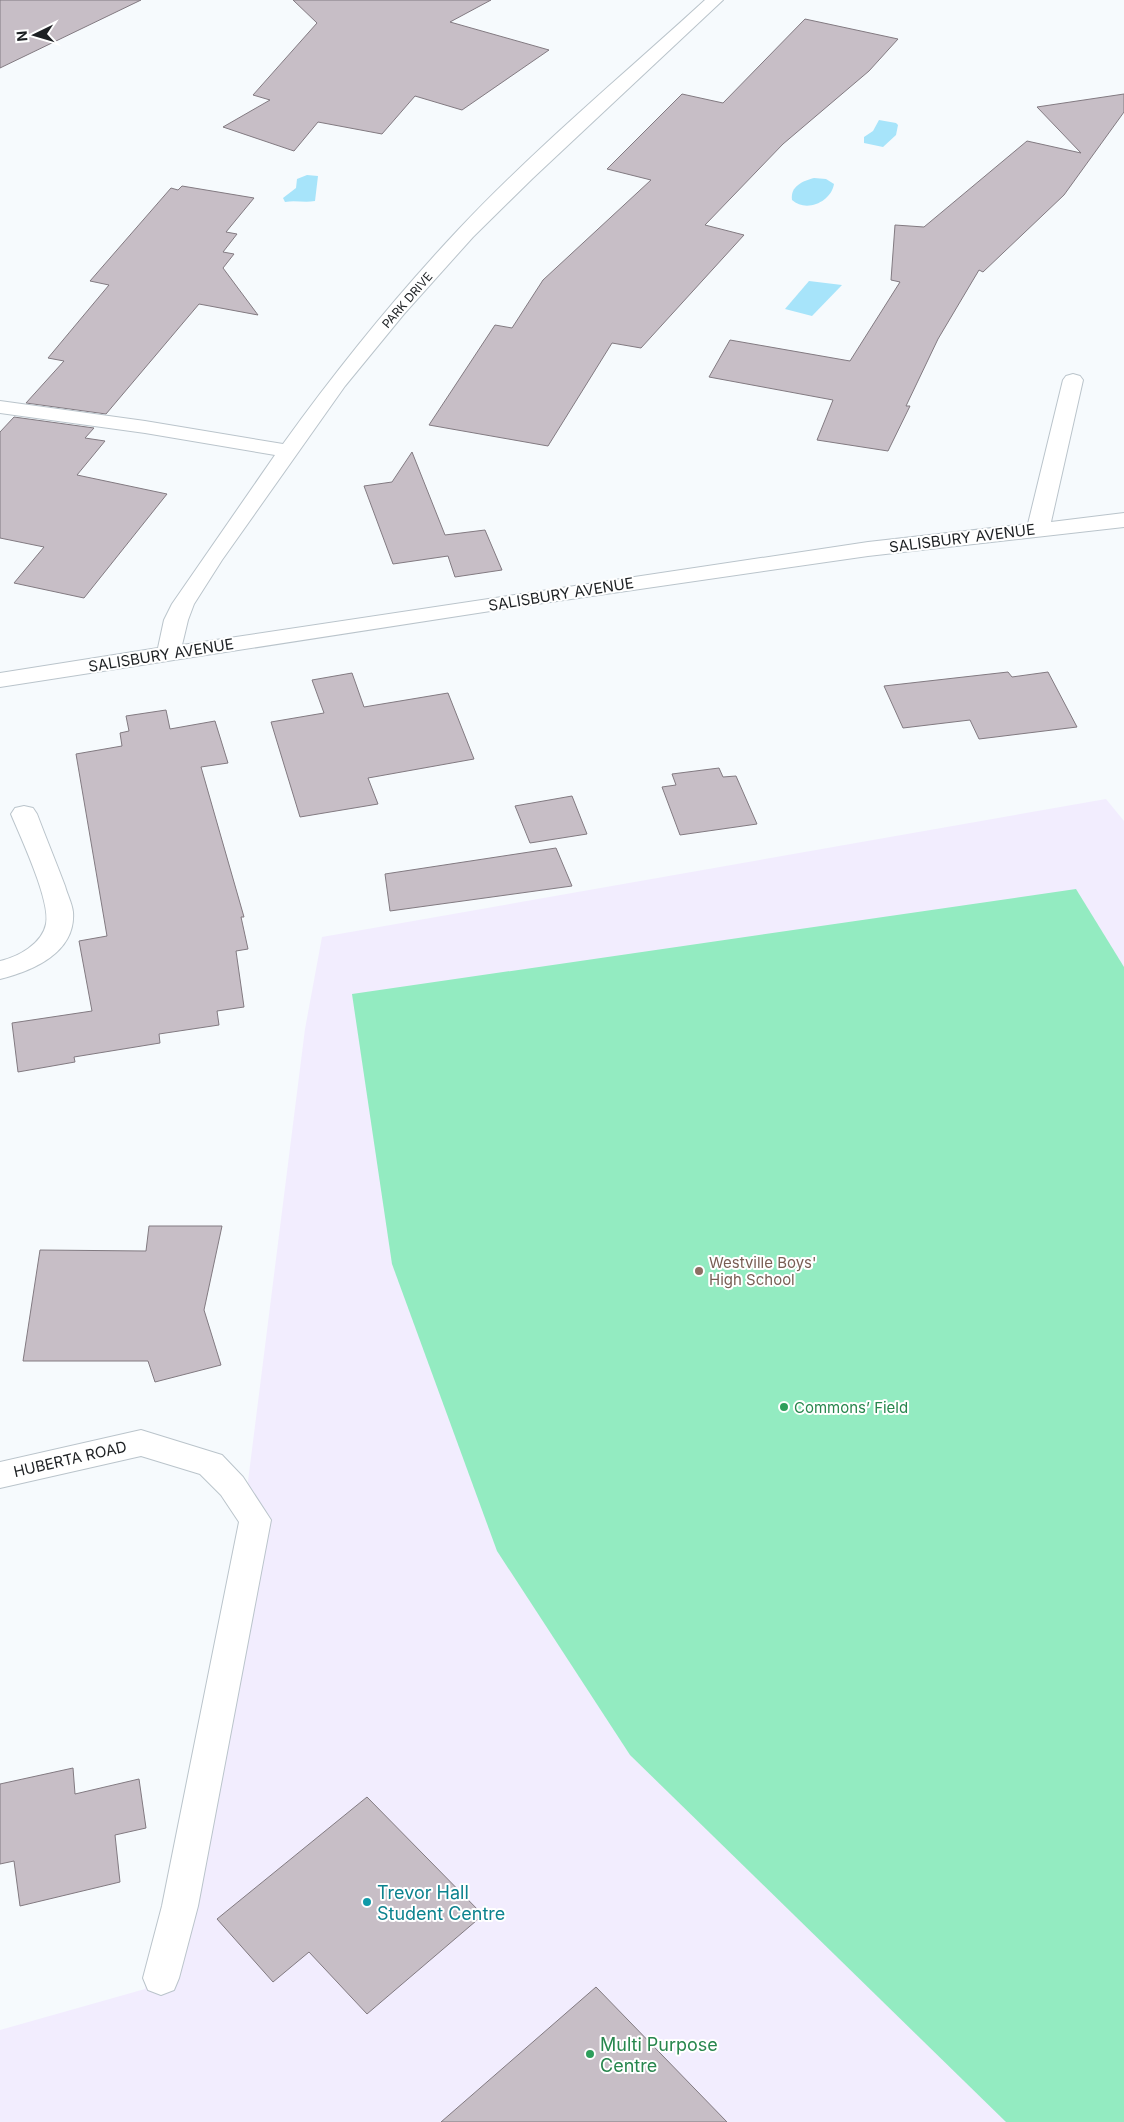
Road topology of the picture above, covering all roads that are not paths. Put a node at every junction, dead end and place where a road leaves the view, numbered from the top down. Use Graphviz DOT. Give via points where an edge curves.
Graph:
graph roads {
  1 [pos="715,0"];
  2 [pos="1073,380"];
  3 [pos="0,407"];
  4 [pos="288,451"];
  5 [pos="1118,525"];
  6 [pos="1038,528"];
  7 [pos="168,654"];
  8 [pos="0,680"];
  9 [pos="24,814"];
  10 [pos="0,970"];
  11 [pos="0,1475"];
  12 [pos="161,1978"];
  1 -- 4 [label="street, PARK DRIVE" via="466,233 338,382"];
  2 -- 6 [label="street"];
  3 -- 4 [label="street"];
  4 -- 7 [label="street, PARK DRIVE" via="183,604"];
  5 -- 6 [label="street, SALISBURY AVENUE"];
  6 -- 7 [label="street, SALISBURY AVENUE" via="809,558"];
  7 -- 8 [label="street, SALISBURY AVENUE"];
  9 -- 10 [label="street" via="60,912 59,926 43,951 30,960"];
  11 -- 12 [label="street, HUBERTA ROAD" via="140,1443 212,1464 255,1520 180,1906"];
}
